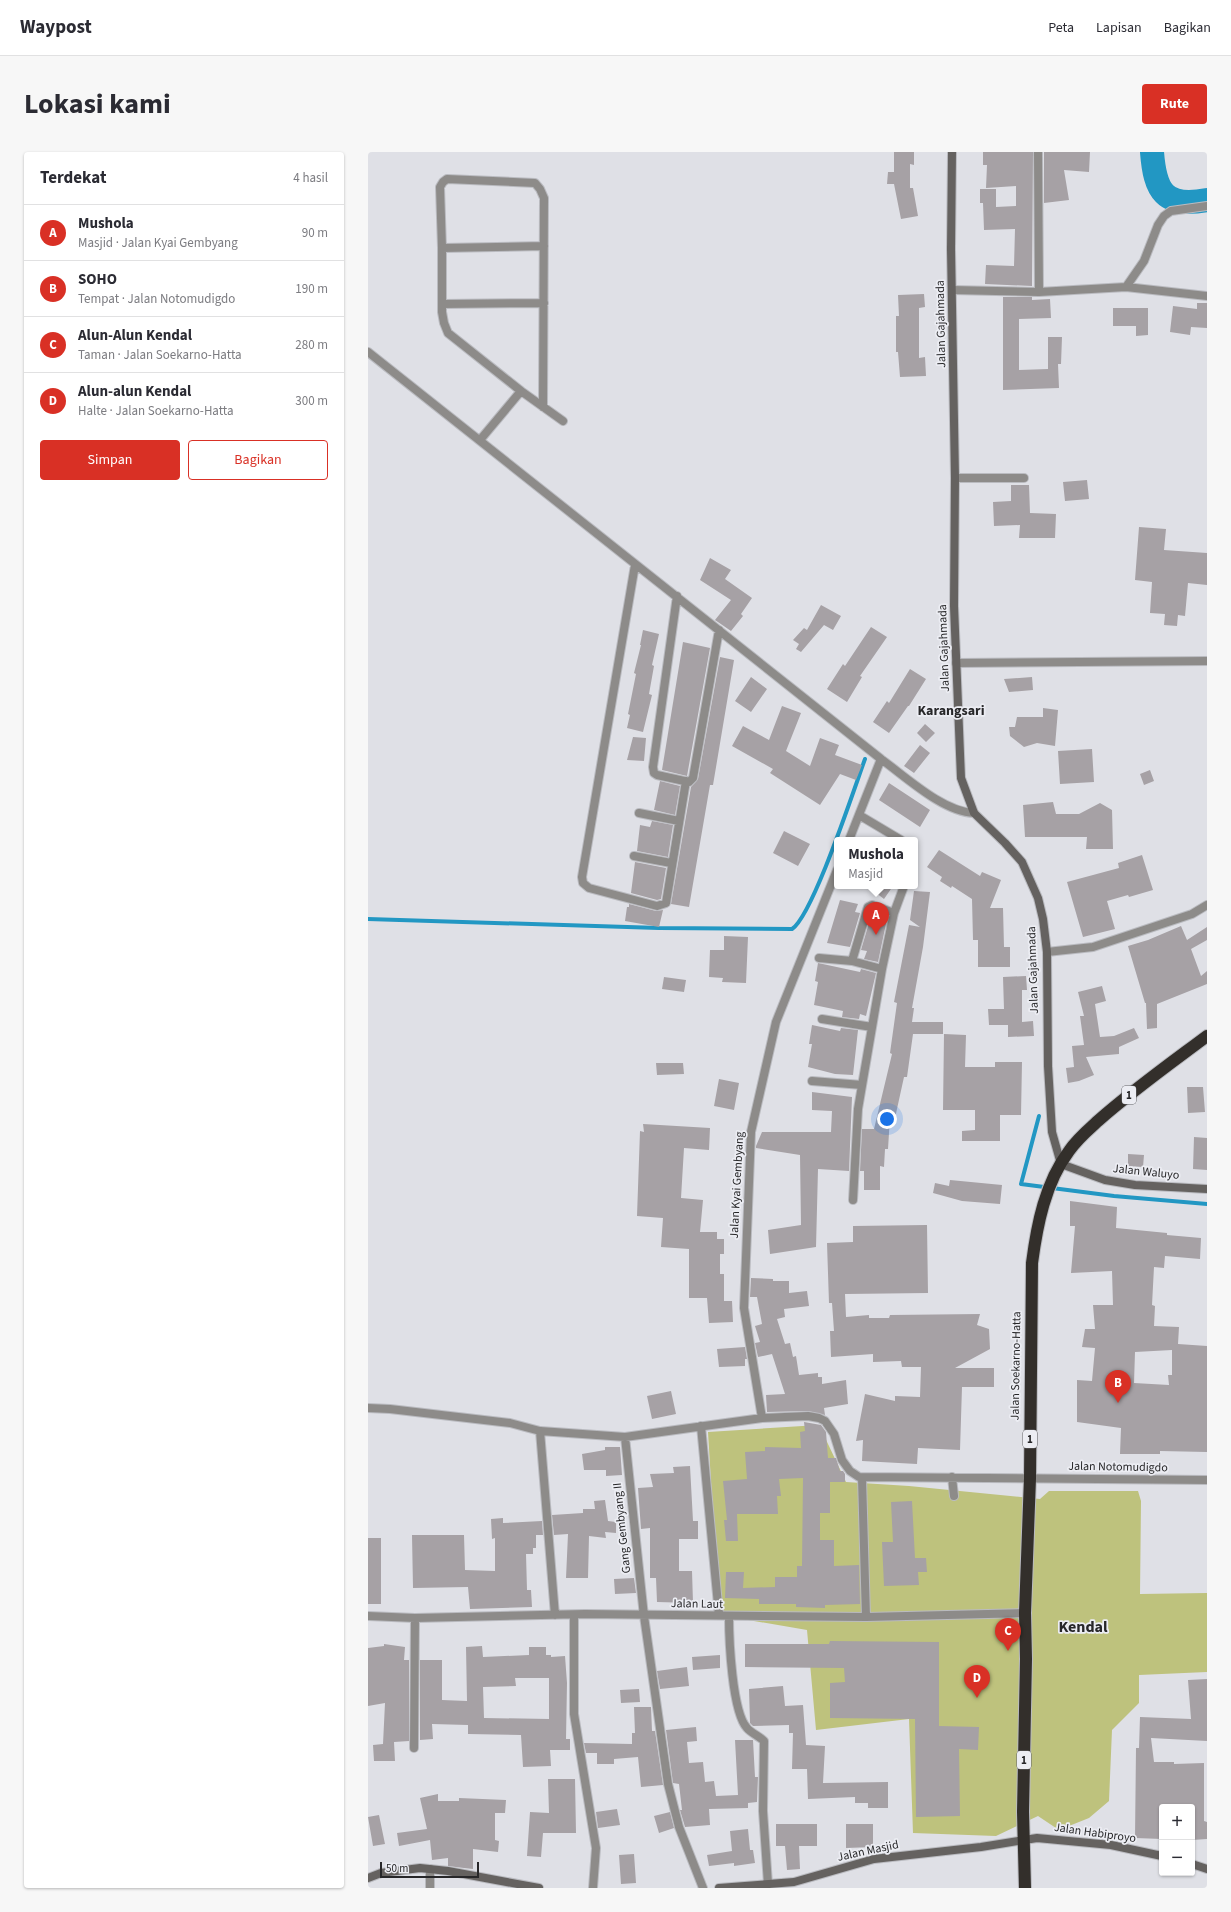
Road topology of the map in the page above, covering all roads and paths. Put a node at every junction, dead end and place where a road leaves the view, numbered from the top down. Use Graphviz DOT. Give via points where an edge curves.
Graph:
graph roads {
  1 [pos="952,152"];
  2 [pos="1038,152"];
  3 [pos="1207,206"];
  4 [pos="544,246"];
  5 [pos="442,248"];
  6 [pos="1126,287"];
  7 [pos="952,290"];
  8 [pos="1038,292"];
  9 [pos="1207,296"];
  10 [pos="544,303"];
  11 [pos="442,304"];
  12 [pos="368,352"];
  13 [pos="521,391"];
  14 [pos="543,407"];
  15 [pos="563,422"];
  16 [pos="480,440"];
  17 [pos="955,478"];
  18 [pos="1024,478"];
  19 [pos="635,565"];
  20 [pos="677,596"];
  21 [pos="719,630"];
  22 [pos="1207,661"];
  23 [pos="956,663"];
  24 [pos="881,759"];
  25 [pos="686,781"];
  26 [pos="639,813"];
  27 [pos="974,813"];
  28 [pos="859,815"];
  29 [pos="679,821"];
  30 [pos="850,837"];
  31 [pos="895,837"];
  32 [pos="634,856"];
  33 [pos="672,863"];
  34 [pos="834,877"];
  35 [pos="903,889"];
  36 [pos="1207,905"];
  37 [pos="894,913"];
  38 [pos="1047,952"];
  39 [pos="819,958"];
  40 [pos="852,961"];
  41 [pos="882,969"];
  42 [pos="822,1019"];
  43 [pos="872,1027"];
  44 [pos="1207,1036"];
  45 [pos="812,1081"];
  46 [pos="862,1085"];
  47 [pos="1061,1164"];
  48 [pos="1207,1189"];
  49 [pos="853,1200"];
  50 [pos="368,1408"];
  51 [pos="762,1418"];
  52 [pos="701,1426"];
  53 [pos="540,1431"];
  54 [pos="624,1437"];
  55 [pos="952,1477"];
  56 [pos="862,1478"];
  57 [pos="1030,1478"];
  58 [pos="1207,1480"];
  59 [pos="954,1496"];
  60 [pos="1025,1613"];
  61 [pos="555,1615"];
  62 [pos="574,1615"];
  63 [pos="719,1615"];
  64 [pos="368,1616"];
  65 [pos="644,1616"];
  66 [pos="729,1616"];
  67 [pos="866,1617"];
  68 [pos="415,1618"];
  69 [pos="414,1748"];
  70 [pos="1023,1839"];
  71 [pos="1159,1855"];
  72 [pos="1195,1865"];
  73 [pos="1207,1869"];
  74 [pos="430,1870"];
  75 [pos="368,1878"];
  76 [pos="768,1884"];
  77 [pos="794,1885"];
  78 [pos="430,1888"];
  79 [pos="538,1888"];
  80 [pos="593,1888"];
  81 [pos="703,1888"];
  82 [pos="719,1888"];
  83 [pos="1025,1888"];
  1 -- 7 [label="street, Jalan Gajahmada"];
  2 -- 8 [label="street"];
  3 -- 6 [label="street" via="1171,211 1164,216 1144,261"];
  4 -- 5 [label="street"];
  4 -- 5 [label="street" via="544,198 535,183 448,179 440,187"];
  4 -- 10 [label="street"];
  5 -- 11 [label="street"];
  6 -- 8 [label="street"];
  6 -- 9 [label="street"];
  7 -- 8 [label="street"];
  7 -- 17 [label="street, Jalan Gajahmada"];
  10 -- 11 [label="street"];
  10 -- 14 [label="street"];
  11 -- 13 [label="street" via="448,333"];
  12 -- 16 [label="street"];
  13 -- 14 [label="street"];
  13 -- 16 [label="street"];
  14 -- 15 [label="street"];
  16 -- 19 [label="street"];
  17 -- 18 [label="street"];
  17 -- 23 [label="street, Jalan Gajahmada"];
  19 -- 20 [label="street"];
  19 -- 33 [label="street" via="583,883 589,888 660,906 666,903"];
  20 -- 21 [label="street"];
  20 -- 25 [label="street" via="652,768 657,775"];
  21 -- 24 [label="street"];
  21 -- 25 [label="street" via="693,778 689,782"];
  22 -- 23 [label="street"];
  23 -- 27 [label="street, Jalan Gajahmada" via="961,778"];
  24 -- 27 [label="street" via="946,806 962,813"];
  24 -- 28 [label="street"];
  25 -- 29 [label="street"];
  26 -- 29 [label="street"];
  27 -- 38 [label="street, Jalan Gajahmada" via="1022,862 1038,898"];
  28 -- 30 [label="street"];
  28 -- 31 [label="street"];
  29 -- 33 [label="street"];
  32 -- 33 [label="street"];
  34 -- 51 [label="street, Jalan Kyai Gembyang" via="776,1022 750,1132 744,1308"];
  35 -- 37 [label="street"];
  36 -- 38 [label="street" via="1192,914 1093,947"];
  37 -- 40 [label="street" via="872,905 868,907"];
  37 -- 41 [label="street"];
  38 -- 47 [label="street, Jalan Gajahmada" via="1047,1026 1052,1132"];
  39 -- 40 [label="street"];
  40 -- 41 [label="street"];
  41 -- 43 [label="street"];
  42 -- 43 [label="street"];
  43 -- 46 [label="street"];
  44 -- 47 [label="highway, Jalan Soekarno-Hatta / 1" via="1114,1106 1078,1139"];
  45 -- 46 [label="street"];
  46 -- 49 [label="street" via="858,1108"];
  47 -- 48 [label="street, Jalan Waluyo" via="1105,1180 1134,1185"];
  47 -- 57 [label="highway, Jalan Soekarno-Hatta / 1" via="1044,1200 1036,1230 1032,1263"];
  50 -- 53 [label="street" via="390,1408 510,1423"];
  51 -- 52 [label="street"];
  51 -- 56 [label="street" via="808,1416 825,1421 834,1434 842,1460 850,1471"];
  52 -- 54 [label="street"];
  52 -- 63 [label="street"];
  53 -- 54 [label="street"];
  53 -- 61 [label="street"];
  54 -- 65 [label="street, Gang Gembyang II"];
  55 -- 56 [label="street, Jalan Notomudigdo"];
  55 -- 57 [label="street, Jalan Notomudigdo"];
  55 -- 59 [label="street"];
  56 -- 67 [label="street"];
  57 -- 58 [label="street, Jalan Notomudigdo"];
  57 -- 60 [label="highway, Jalan Soekarno-Hatta / 1"];
  60 -- 67 [label="street, Jalan Laut"];
  60 -- 70 [label="highway, Jalan Soekarno-Hatta / 1"];
  61 -- 62 [label="street, Jalan Laut"];
  61 -- 68 [label="street, Jalan Laut"];
  62 -- 65 [label="street, Jalan Laut"];
  62 -- 80 [label="street" via="574,1714 596,1848"];
  63 -- 65 [label="street, Jalan Laut"];
  63 -- 66 [label="street, Jalan Laut"];
  64 -- 68 [label="street, Jalan Laut"];
  65 -- 81 [label="street, Gang Gembyang II" via="668,1784 679,1827"];
  66 -- 67 [label="street, Jalan Laut"];
  66 -- 76 [label="street" via="739,1715 747,1728 764,1741 765,1746 763,1811"];
  68 -- 69 [label="street"];
  70 -- 71 [label="street, Jalan Habiproyo" via="1082,1841"];
  70 -- 77 [label="street, Jalan Masjid" via="981,1847 874,1859"];
  70 -- 83 [label="highway, Jalan Soekarno-Hatta / 1"];
  72 -- 73 [label="street"];
  74 -- 75 [label="street" via="420,1868 381,1873"];
  74 -- 78 [label="street"];
  74 -- 79 [label="street"];
  76 -- 77 [label="street, Jalan Masjid"];
  76 -- 82 [label="street, Jalan Masjid"];
}
